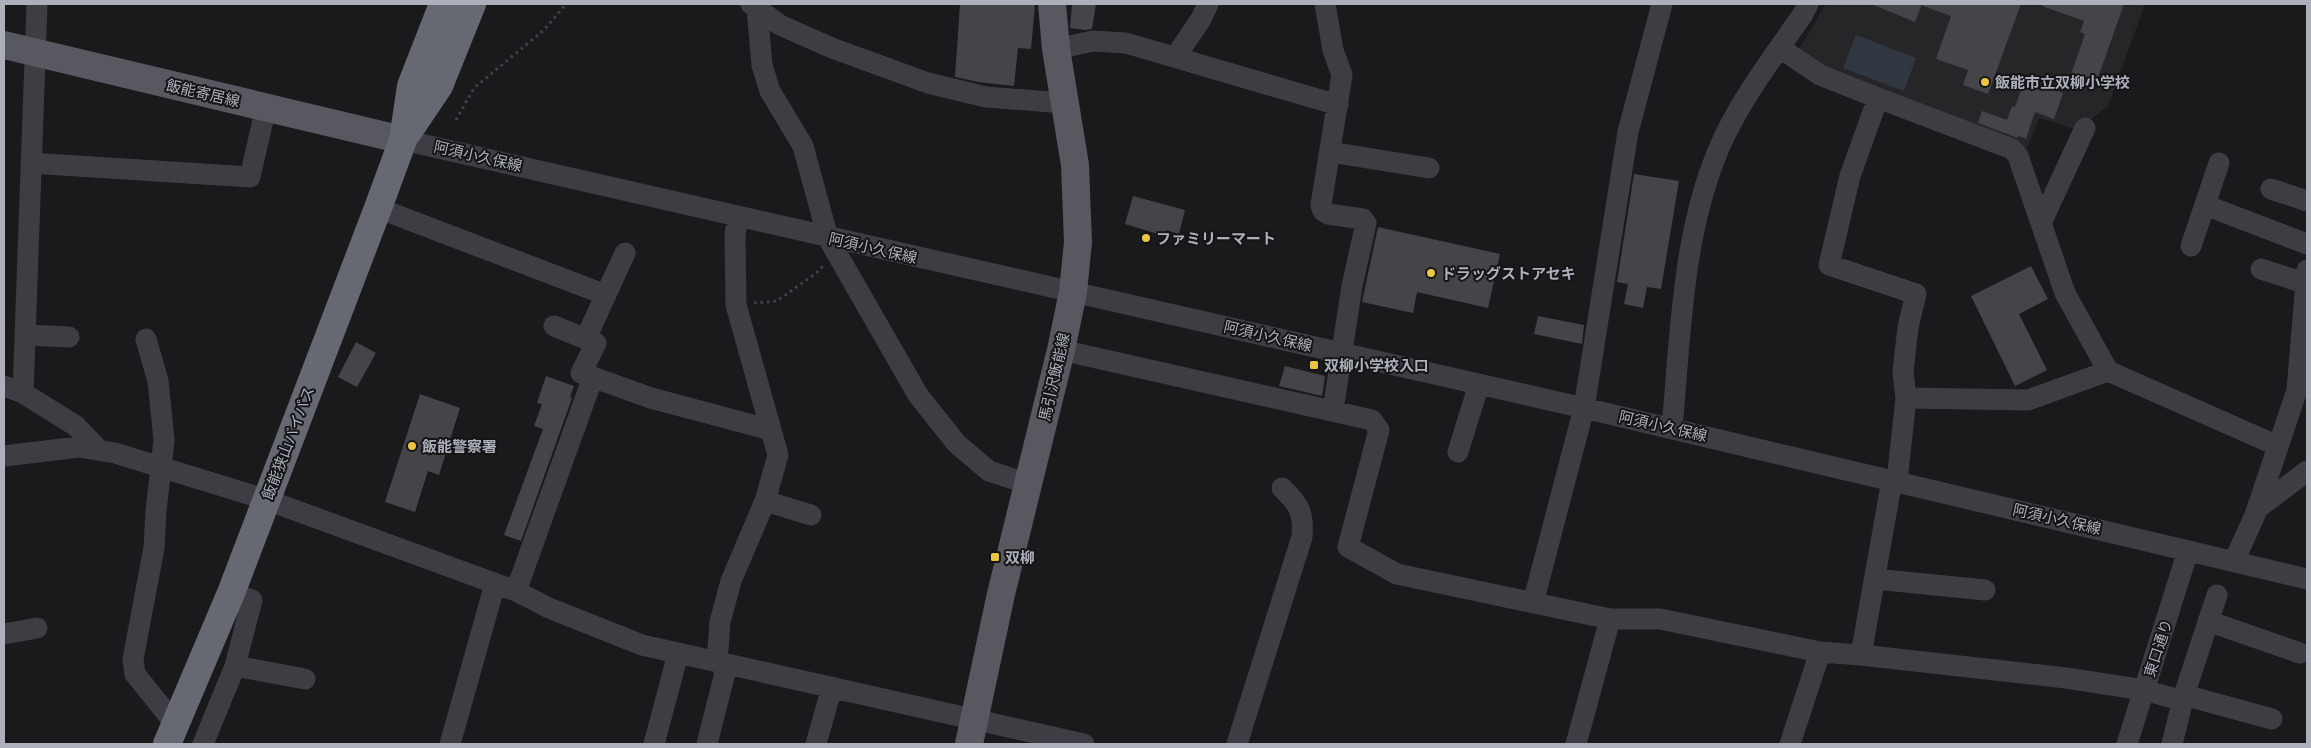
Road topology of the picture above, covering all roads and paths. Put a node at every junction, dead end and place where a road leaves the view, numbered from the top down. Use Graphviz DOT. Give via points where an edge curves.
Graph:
graph roads {
  1 [pos="36,4"];
  2 [pos="443,4"];
  3 [pos="472,4"];
  4 [pos="566,4"];
  5 [pos="1052,4"];
  6 [pos="1208,4"];
  7 [pos="1325,4"];
  8 [pos="1661,4"];
  9 [pos="1808,4"];
  10 [pos="754,6"];
  11 [pos="4,45"];
  12 [pos="1780,48"];
  13 [pos="1056,49"];
  14 [pos="35,52"];
  15 [pos="1176,56"];
  16 [pos="1878,98"];
  17 [pos="1065,103"];
  18 [pos="1338,105"];
  19 [pos="266,107"];
  20 [pos="456,120"];
  21 [pos="2085,128"];
  22 [pos="403,140"];
  23 [pos="1330,152"];
  24 [pos="2219,163"];
  25 [pos="31,164"];
  26 [pos="1429,168"];
  27 [pos="2271,189"];
  28 [pos="2307,201"];
  29 [pos="2205,205"];
  30 [pos="378,208"];
  31 [pos="738,216"];
  32 [pos="2041,223"];
  33 [pos="2307,244"];
  34 [pos="832,245"];
  35 [pos="2191,246"];
  36 [pos="625,253"];
  37 [pos="2261,269"];
  38 [pos="2306,277"];
  39 [pos="1073,292"];
  40 [pos="606,295"];
  41 [pos="736,305"];
  42 [pos="554,326"];
  43 [pos="26,335"];
  44 [pos="69,337"];
  45 [pos="586,338"];
  46 [pos="146,339"];
  47 [pos="1061,350"];
  48 [pos="1342,353"];
  49 [pos="2108,372"];
  50 [pos="593,377"];
  51 [pos="1479,384"];
  52 [pos="4,386"];
  53 [pos="23,394"];
  54 [pos="1906,398"];
  55 [pos="1584,408"];
  56 [pos="1333,410"];
  57 [pos="1672,428"];
  58 [pos="771,430"];
  59 [pos="2278,446"];
  60 [pos="98,449"];
  61 [pos="1458,452"];
  62 [pos="4,456"];
  63 [pos="162,467"];
  64 [pos="2307,471"];
  65 [pos="1895,480"];
  66 [pos="1029,484"];
  67 [pos="1282,488"];
  68 [pos="267,500"];
  69 [pos="766,501"];
  70 [pos="2258,508"];
  71 [pos="811,515"];
  72 [pos="2188,551"];
  73 [pos="2234,561"];
  74 [pos="1875,579"];
  75 [pos="2307,579"];
  76 [pos="495,584"];
  77 [pos="1985,590"];
  78 [pos="516,591"];
  79 [pos="231,593"];
  80 [pos="2217,595"];
  81 [pos="1533,603"];
  82 [pos="1610,619"];
  83 [pos="2208,621"];
  84 [pos="37,628"];
  85 [pos="4,634"];
  86 [pos="1820,652"];
  87 [pos="2300,653"];
  88 [pos="678,654"];
  89 [pos="1861,655"];
  90 [pos="722,664"];
  91 [pos="235,666"];
  92 [pos="305,679"];
  93 [pos="832,687"];
  94 [pos="2144,690"];
  95 [pos="2183,698"];
  96 [pos="2272,719"];
  97 [pos="972,732"];
  98 [pos="171,735"];
  99 [pos="203,744"];
  100 [pos="450,744"];
  101 [pos="657,744"];
  102 [pos="706,744"];
  103 [pos="816,744"];
  104 [pos="1084,744"];
  105 [pos="1237,744"];
  106 [pos="1576,744"];
  107 [pos="1790,744"];
  108 [pos="2127,744"];
  109 [pos="2172,744"];
  1 -- 14 [label="street"];
  2 -- 22 [label="highway, 飯能狭山バイパス" via="411,86"];
  3 -- 22 [label="highway, 飯能狭山バイパス" via="439,86"];
  4 -- 20 [label="path" via="544,30 474,88"];
  5 -- 13 [label="main road, 馬引沢飯能線"];
  6 -- 15 [label="street"];
  7 -- 18 [label="street" via="1333,50 1342,75"];
  8 -- 55 [label="street" via="1628,132"];
  9 -- 12 [label="street"];
  10 -- 17 [label="street" via="780,25 928,83 986,97"];
  10 -- 34 [label="street" via="770,91 803,146"];
  11 -- 14 [label="main road, 飯能寄居線"];
  12 -- 16 [label="street" via="1820,75"];
  12 -- 57 [label="street" via="1724,137 1703,196 1687,270"];
  13 -- 15 [label="street" via="1093,41 1126,43"];
  13 -- 17 [label="main road, 馬引沢飯能線"];
  14 -- 19 [label="main road, 飯能寄居線"];
  14 -- 25 [label="street"];
  15 -- 18 [label="street"];
  16 -- 32 [label="street" via="2012,149 2018,156"];
  16 -- 54 [label="street" via="1850,176 1829,266 1916,294 1903,372"];
  17 -- 39 [label="main road, 馬引沢飯能線" via="1078,203"];
  18 -- 23 [label="street"];
  19 -- 22 [label="main road, 飯能寄居線"];
  19 -- 25 [label="street" via="250,177"];
  21 -- 32 [label="street"];
  22 -- 30 [label="highway, 飯能狭山バイパス"];
  22 -- 31 [label="street, 阿須小久保線"];
  23 -- 26 [label="street"];
  23 -- 48 [label="street" via="1321,205 1323,211 1363,219 1366,223"];
  24 -- 29 [label="street"];
  25 -- 43 [label="street"];
  27 -- 28 [label="street"];
  29 -- 33 [label="street"];
  29 -- 35 [label="street"];
  30 -- 40 [label="street"];
  30 -- 68 [label="highway, 飯能狭山バイパス"];
  31 -- 34 [label="street, 阿須小久保線"];
  31 -- 41 [label="street" via="735,235"];
  32 -- 49 [label="street" via="2065,293"];
  34 -- 39 [label="street, 阿須小久保線"];
  34 -- 41 [label="path" via="815,274 777,301"];
  34 -- 66 [label="street" via="918,395 957,444 989,471"];
  36 -- 40 [label="street"];
  37 -- 38 [label="street"];
  38 -- 59 [label="street" via="2298,390"];
  39 -- 47 [label="main road, 馬引沢飯能線"];
  39 -- 48 [label="street, 阿須小久保線"];
  40 -- 45 [label="street"];
  41 -- 58 [label="street"];
  42 -- 45 [label="street"];
  43 -- 44 [label="street"];
  43 -- 53 [label="street"];
  45 -- 50 [label="street" via="596,343 581,373"];
  46 -- 63 [label="street" via="158,382 164,440"];
  47 -- 56 [label="street"];
  47 -- 66 [label="main road, 馬引沢飯能線"];
  48 -- 51 [label="street, 阿須小久保線"];
  48 -- 56 [label="street"];
  49 -- 54 [label="street" via="2028,400"];
  49 -- 59 [label="street"];
  50 -- 58 [label="street" via="650,398"];
  50 -- 78 [label="street"];
  51 -- 55 [label="street, 阿須小久保線"];
  51 -- 61 [label="street"];
  52 -- 53 [label="street"];
  53 -- 60 [label="street" via="76,426"];
  54 -- 65 [label="street"];
  55 -- 57 [label="street, 阿須小久保線"];
  55 -- 81 [label="street"];
  56 -- 81 [label="street" via="1372,420 1379,430 1348,547 1398,574"];
  57 -- 65 [label="street, 阿須小久保線"];
  58 -- 69 [label="street" via="778,455"];
  59 -- 70 [label="street"];
  60 -- 62 [label="street" via="79,447"];
  60 -- 63 [label="street"];
  63 -- 68 [label="street"];
  63 -- 98 [label="street" via="154,548 133,659 135,674"];
  64 -- 70 [label="street"];
  65 -- 72 [label="street, 阿須小久保線"];
  65 -- 74 [label="street"];
  66 -- 97 [label="main road, 馬引沢飯能線" via="1001,594"];
  67 -- 105 [label="street" via="1295,500 1304,520 1302,537"];
  68 -- 76 [label="street"];
  68 -- 79 [label="highway, 飯能狭山バイパス"];
  69 -- 71 [label="street"];
  69 -- 90 [label="street" via="731,581 720,622"];
  70 -- 73 [label="street"];
  72 -- 73 [label="street, 阿須小久保線"];
  72 -- 94 [label="street, 東口通り"];
  73 -- 75 [label="street, 阿須小久保線"];
  74 -- 77 [label="street"];
  74 -- 89 [label="street"];
  76 -- 78 [label="street"];
  76 -- 100 [label="street"];
  78 -- 88 [label="street" via="618,636"];
  79 -- 91 [label="street" via="252,600"];
  79 -- 98 [label="highway, 飯能狭山バイパス"];
  80 -- 83 [label="street"];
  81 -- 82 [label="street"];
  82 -- 86 [label="street" via="1660,619"];
  82 -- 106 [label="street"];
  83 -- 87 [label="street"];
  83 -- 95 [label="street"];
  84 -- 85 [label="street"];
  86 -- 89 [label="street"];
  86 -- 107 [label="street"];
  88 -- 90 [label="street"];
  88 -- 101 [label="street"];
  89 -- 94 [label="street"];
  90 -- 93 [label="street"];
  90 -- 102 [label="street"];
  91 -- 92 [label="street"];
  91 -- 99 [label="street"];
  93 -- 97 [label="street"];
  93 -- 103 [label="street"];
  94 -- 95 [label="street"];
  94 -- 108 [label="street, 東口通り"];
  95 -- 96 [label="street"];
  95 -- 109 [label="street"];
  97 -- 104 [label="street"];
}
